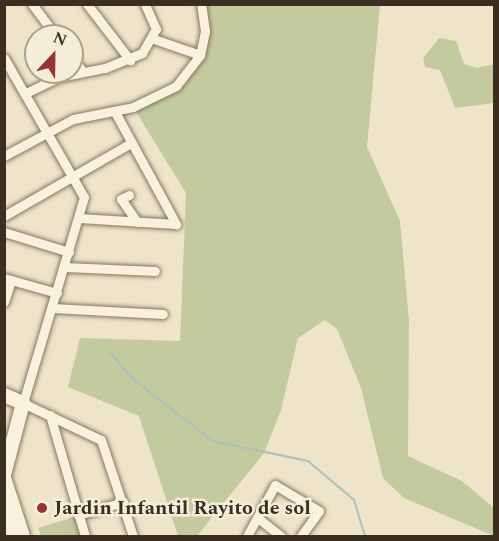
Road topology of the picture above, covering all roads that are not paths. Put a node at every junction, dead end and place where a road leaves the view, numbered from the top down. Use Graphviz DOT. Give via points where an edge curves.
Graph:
graph roads {
  1 [pos="32,4"];
  2 [pos="87,4"];
  3 [pos="145,4"];
  4 [pos="201,4"];
  5 [pos="47,24"];
  6 [pos="154,39"];
  7 [pos="200,55"];
  8 [pos="130,60"];
  9 [pos="6,63"];
  10 [pos="84,71"];
  11 [pos="49,84"];
  12 [pos="26,93"];
  13 [pos="115,112"];
  14 [pos="48,133"];
  15 [pos="131,143"];
  16 [pos="5,154"];
  17 [pos="73,176"];
  18 [pos="129,195"];
  19 [pos="4,216"];
  20 [pos="79,219"];
  21 [pos="136,222"];
  22 [pos="4,232"];
  23 [pos="69,252"];
  24 [pos="65,267"];
  25 [pos="155,271"];
  26 [pos="8,279"];
  27 [pos="57,293"];
  28 [pos="4,302"];
  29 [pos="53,308"];
  30 [pos="163,314"];
  31 [pos="4,395"];
  32 [pos="23,403"];
  33 [pos="50,415"];
  34 [pos="5,481"];
  35 [pos="123,502"];
  36 [pos="4,513"];
  37 [pos="78,515"];
  38 [pos="259,519"];
  39 [pos="13,537"];
  40 [pos="24,537"];
  41 [pos="85,537"];
  42 [pos="133,537"];
  43 [pos="247,537"];
  44 [pos="281,537"];
  45 [pos="301,537"];
  1 -- 5 [label="street"];
  2 -- 8 [label="street"];
  3 -- 6 [label="street" via="155,24"];
  4 -- 7 [label="street" via="206,31"];
  6 -- 7 [label="street"];
  6 -- 8 [label="street"];
  7 -- 13 [label="street" via="176,86"];
  8 -- 10 [label="street"];
  9 -- 12 [label="street"];
  11 -- 12 [label="street"];
  12 -- 14 [label="street"];
  13 -- 14 [label="street" via="73,119"];
  13 -- 15 [label="street"];
  14 -- 16 [label="street"];
  14 -- 17 [label="street"];
  15 -- 17 [label="street"];
  15 -- 21 [label="street" via="176,224"];
  17 -- 19 [label="street"];
  17 -- 20 [label="street" via="84,197"];
  18 -- 21 [label="street" via="121,200"];
  20 -- 21 [label="street"];
  20 -- 23 [label="street"];
  22 -- 23 [label="street"];
  23 -- 24 [label="street"];
  24 -- 25 [label="street"];
  24 -- 27 [label="street"];
  26 -- 27 [label="street"];
  26 -- 28 [label="street"];
  27 -- 29 [label="street"];
  29 -- 30 [label="street"];
  29 -- 32 [label="street"];
  31 -- 32 [label="street"];
  32 -- 33 [label="street"];
  32 -- 34 [label="street"];
  33 -- 35 [label="street" via="101,440"];
  33 -- 37 [label="street"];
  34 -- 40 [label="street"];
  35 -- 37 [label="street"];
  35 -- 42 [label="street"];
  36 -- 39 [label="street"];
  37 -- 41 [label="street"];
  38 -- 43 [label="street"];
  38 -- 44 [label="street"];
  38 -- 45 [label="street" via="269,490 280,485 319,511"];
}
